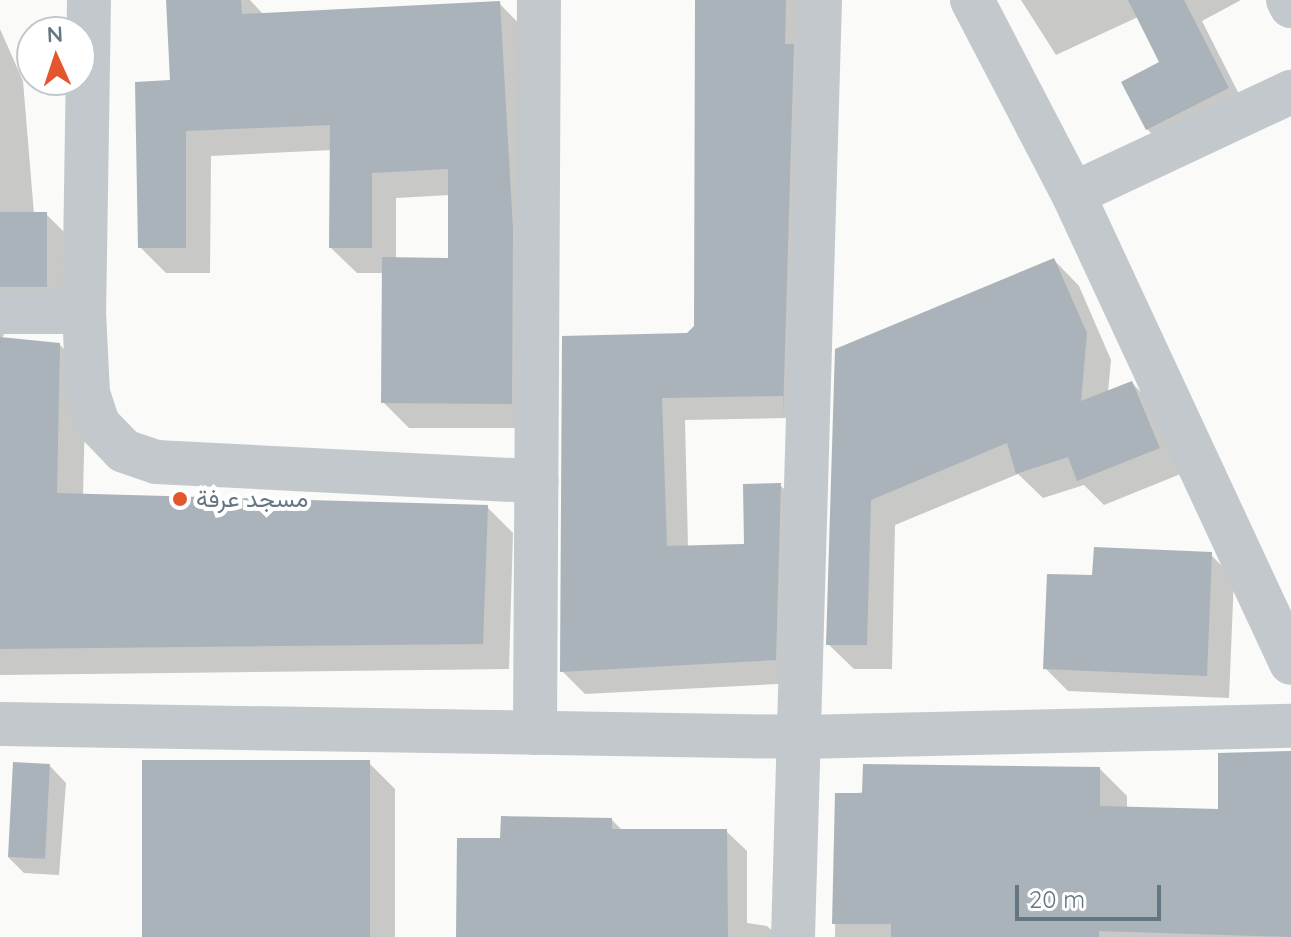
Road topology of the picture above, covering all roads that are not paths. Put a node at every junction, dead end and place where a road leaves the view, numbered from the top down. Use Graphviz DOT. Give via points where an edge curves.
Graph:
graph roads {
  1 [pos="89,0"];
  2 [pos="539,0"];
  3 [pos="820,0"];
  4 [pos="972,0"];
  5 [pos="1288,0"];
  6 [pos="1291,6"];
  7 [pos="1291,92"];
  8 [pos="1073,194"];
  9 [pos="0,312"];
  10 [pos="84,312"];
  11 [pos="537,481"];
  12 [pos="1291,663"];
  13 [pos="1291,704"];
  14 [pos="0,724"];
  15 [pos="1291,726"];
  16 [pos="1240,727"];
  17 [pos="535,733"];
  18 [pos="800,737"];
  19 [pos="793,937"];
  1 -- 10 [label="street"];
  2 -- 11 [label="street"];
  3 -- 18 [label="street"];
  4 -- 8 [label="street"];
  5 -- 6 [label="street"];
  7 -- 8 [label="street"];
  8 -- 12 [label="street"];
  9 -- 10 [label="street"];
  10 -- 11 [label="street" via="88,393 98,424 124,451 156,462"];
  11 -- 17 [label="street"];
  13 -- 16 [label="street"];
  14 -- 17 [label="street"];
  15 -- 16 [label="street"];
  16 -- 18 [label="street"];
  17 -- 18 [label="street"];
  18 -- 19 [label="street"];
}
